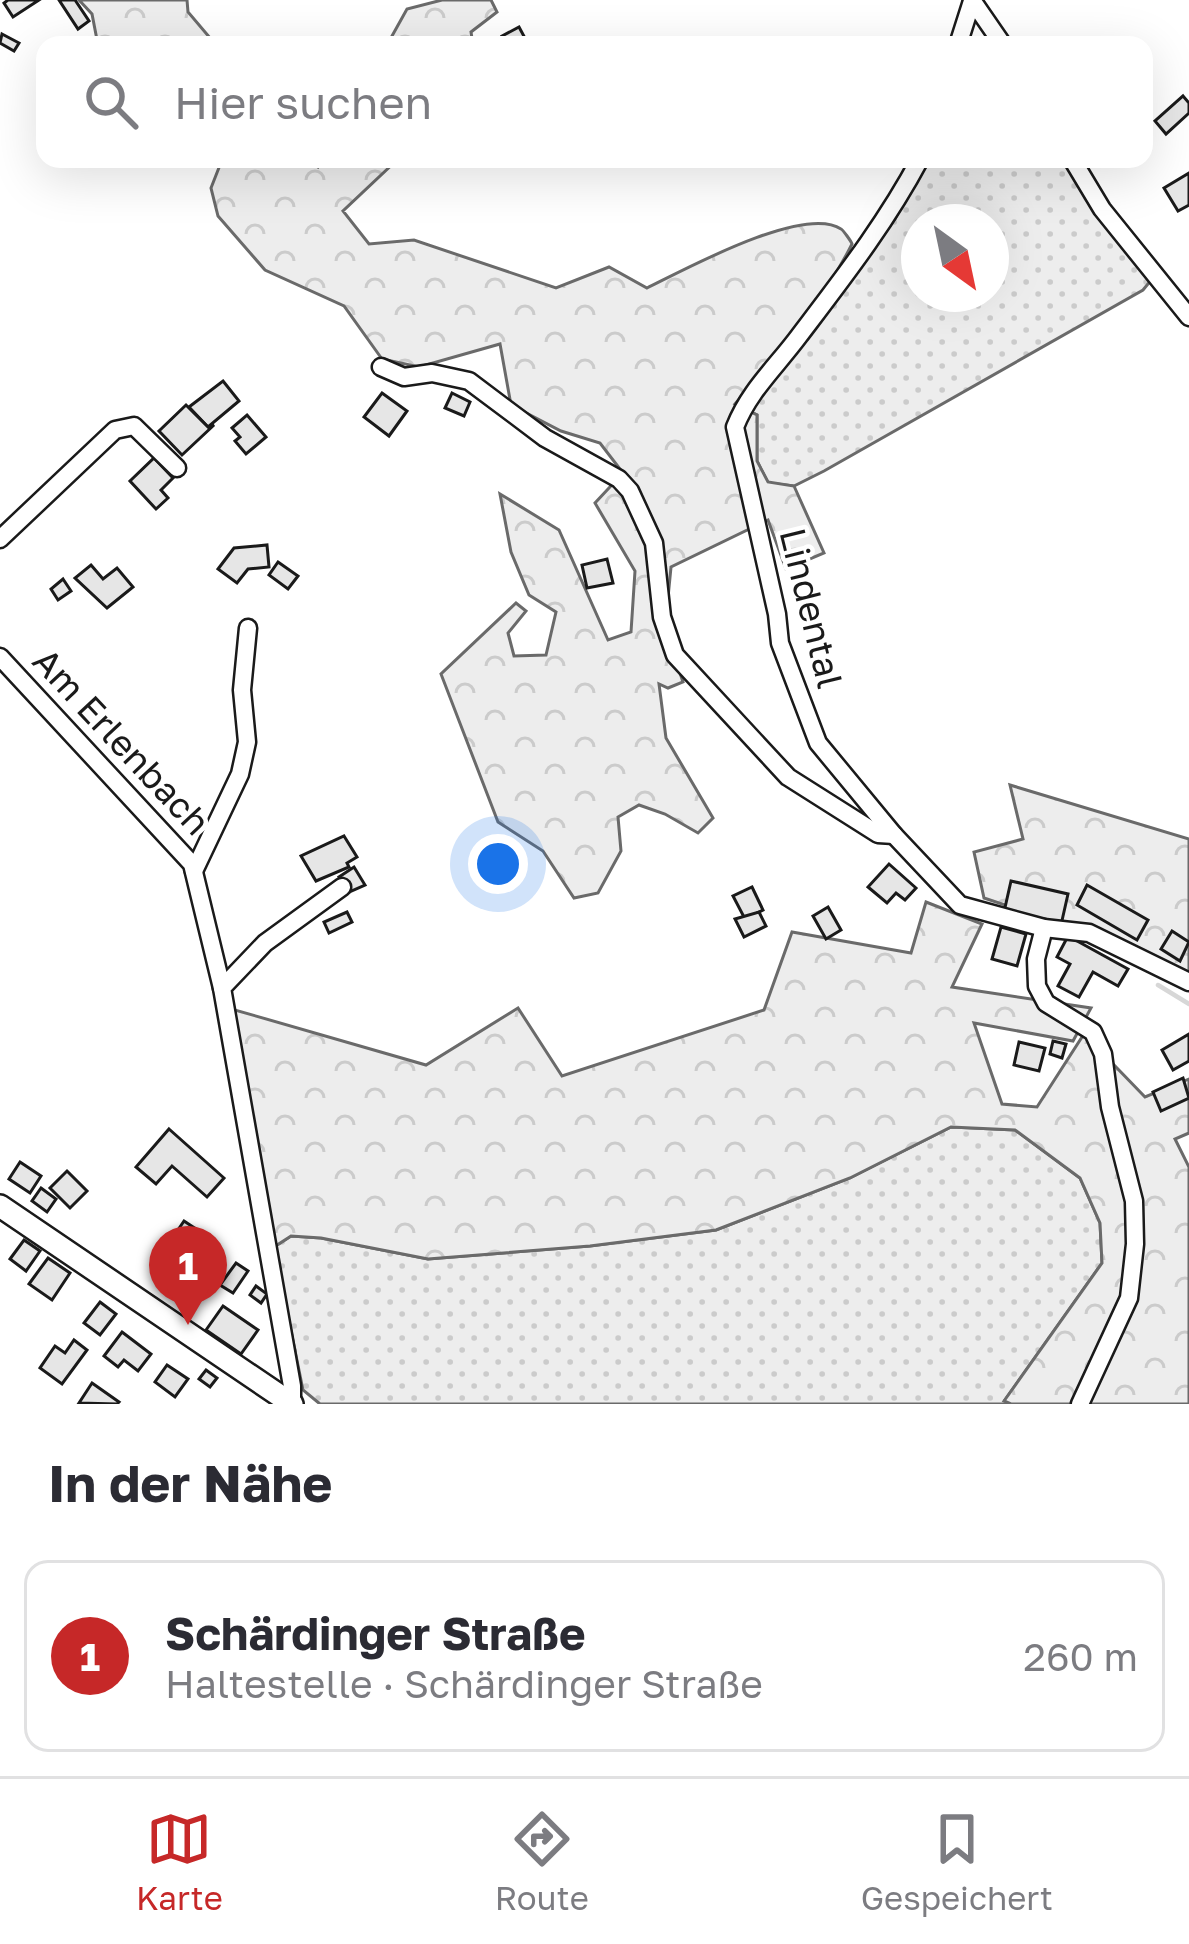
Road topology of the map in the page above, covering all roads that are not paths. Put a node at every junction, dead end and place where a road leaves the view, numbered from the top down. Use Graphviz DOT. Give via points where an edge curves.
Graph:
graph roads {
  1 [pos="972,0"];
  2 [pos="991,28"];
  3 [pos="961,36"];
  4 [pos="972,36"];
  5 [pos="997,36"];
  6 [pos="915,168"];
  7 [pos="1077,168"];
  8 [pos="1189,317"];
  9 [pos="381,367"];
  10 [pos="177,468"];
  11 [pos="0,539"];
  12 [pos="248,628"];
  13 [pos="0,657"];
  14 [pos="894,835"];
  15 [pos="194,871"];
  16 [pos="342,887"];
  17 [pos="1043,928"];
  18 [pos="1189,982"];
  19 [pos="222,988"];
  20 [pos="0,1206"];
  21 [pos="292,1404"];
  22 [pos="1080,1404"];
  1 -- 2 [label="street"];
  1 -- 3 [label="street"];
  2 -- 4 [label="street"];
  2 -- 5 [label="street"];
  6 -- 14 [label="street, Lindental" via="890,215 746,400 735,427 780,644 807,722"];
  7 -- 8 [label="street"];
  9 -- 14 [label="street" via="404,377 470,381 545,438 619,479 654,543 675,656 788,777 878,834"];
  10 -- 11 [label="street" via="134,426 116,430"];
  12 -- 15 [label="street, Am Erlenbach" via="240,774"];
  13 -- 15 [label="street, Am Erlenbach"];
  14 -- 17 [label="street, Lindental" via="960,905"];
  15 -- 19 [label="street, Am Erlenbach"];
  16 -- 19 [label="street" via="266,943"];
  17 -- 18 [label="street, Lindental" via="1089,933"];
  17 -- 22 [label="street" via="1037,986 1046,1003 1093,1032 1103,1054 1134,1201 1129,1298"];
  19 -- 21 [label="street, Am Erlenbach"];
  20 -- 21 [label="main road"];
}
